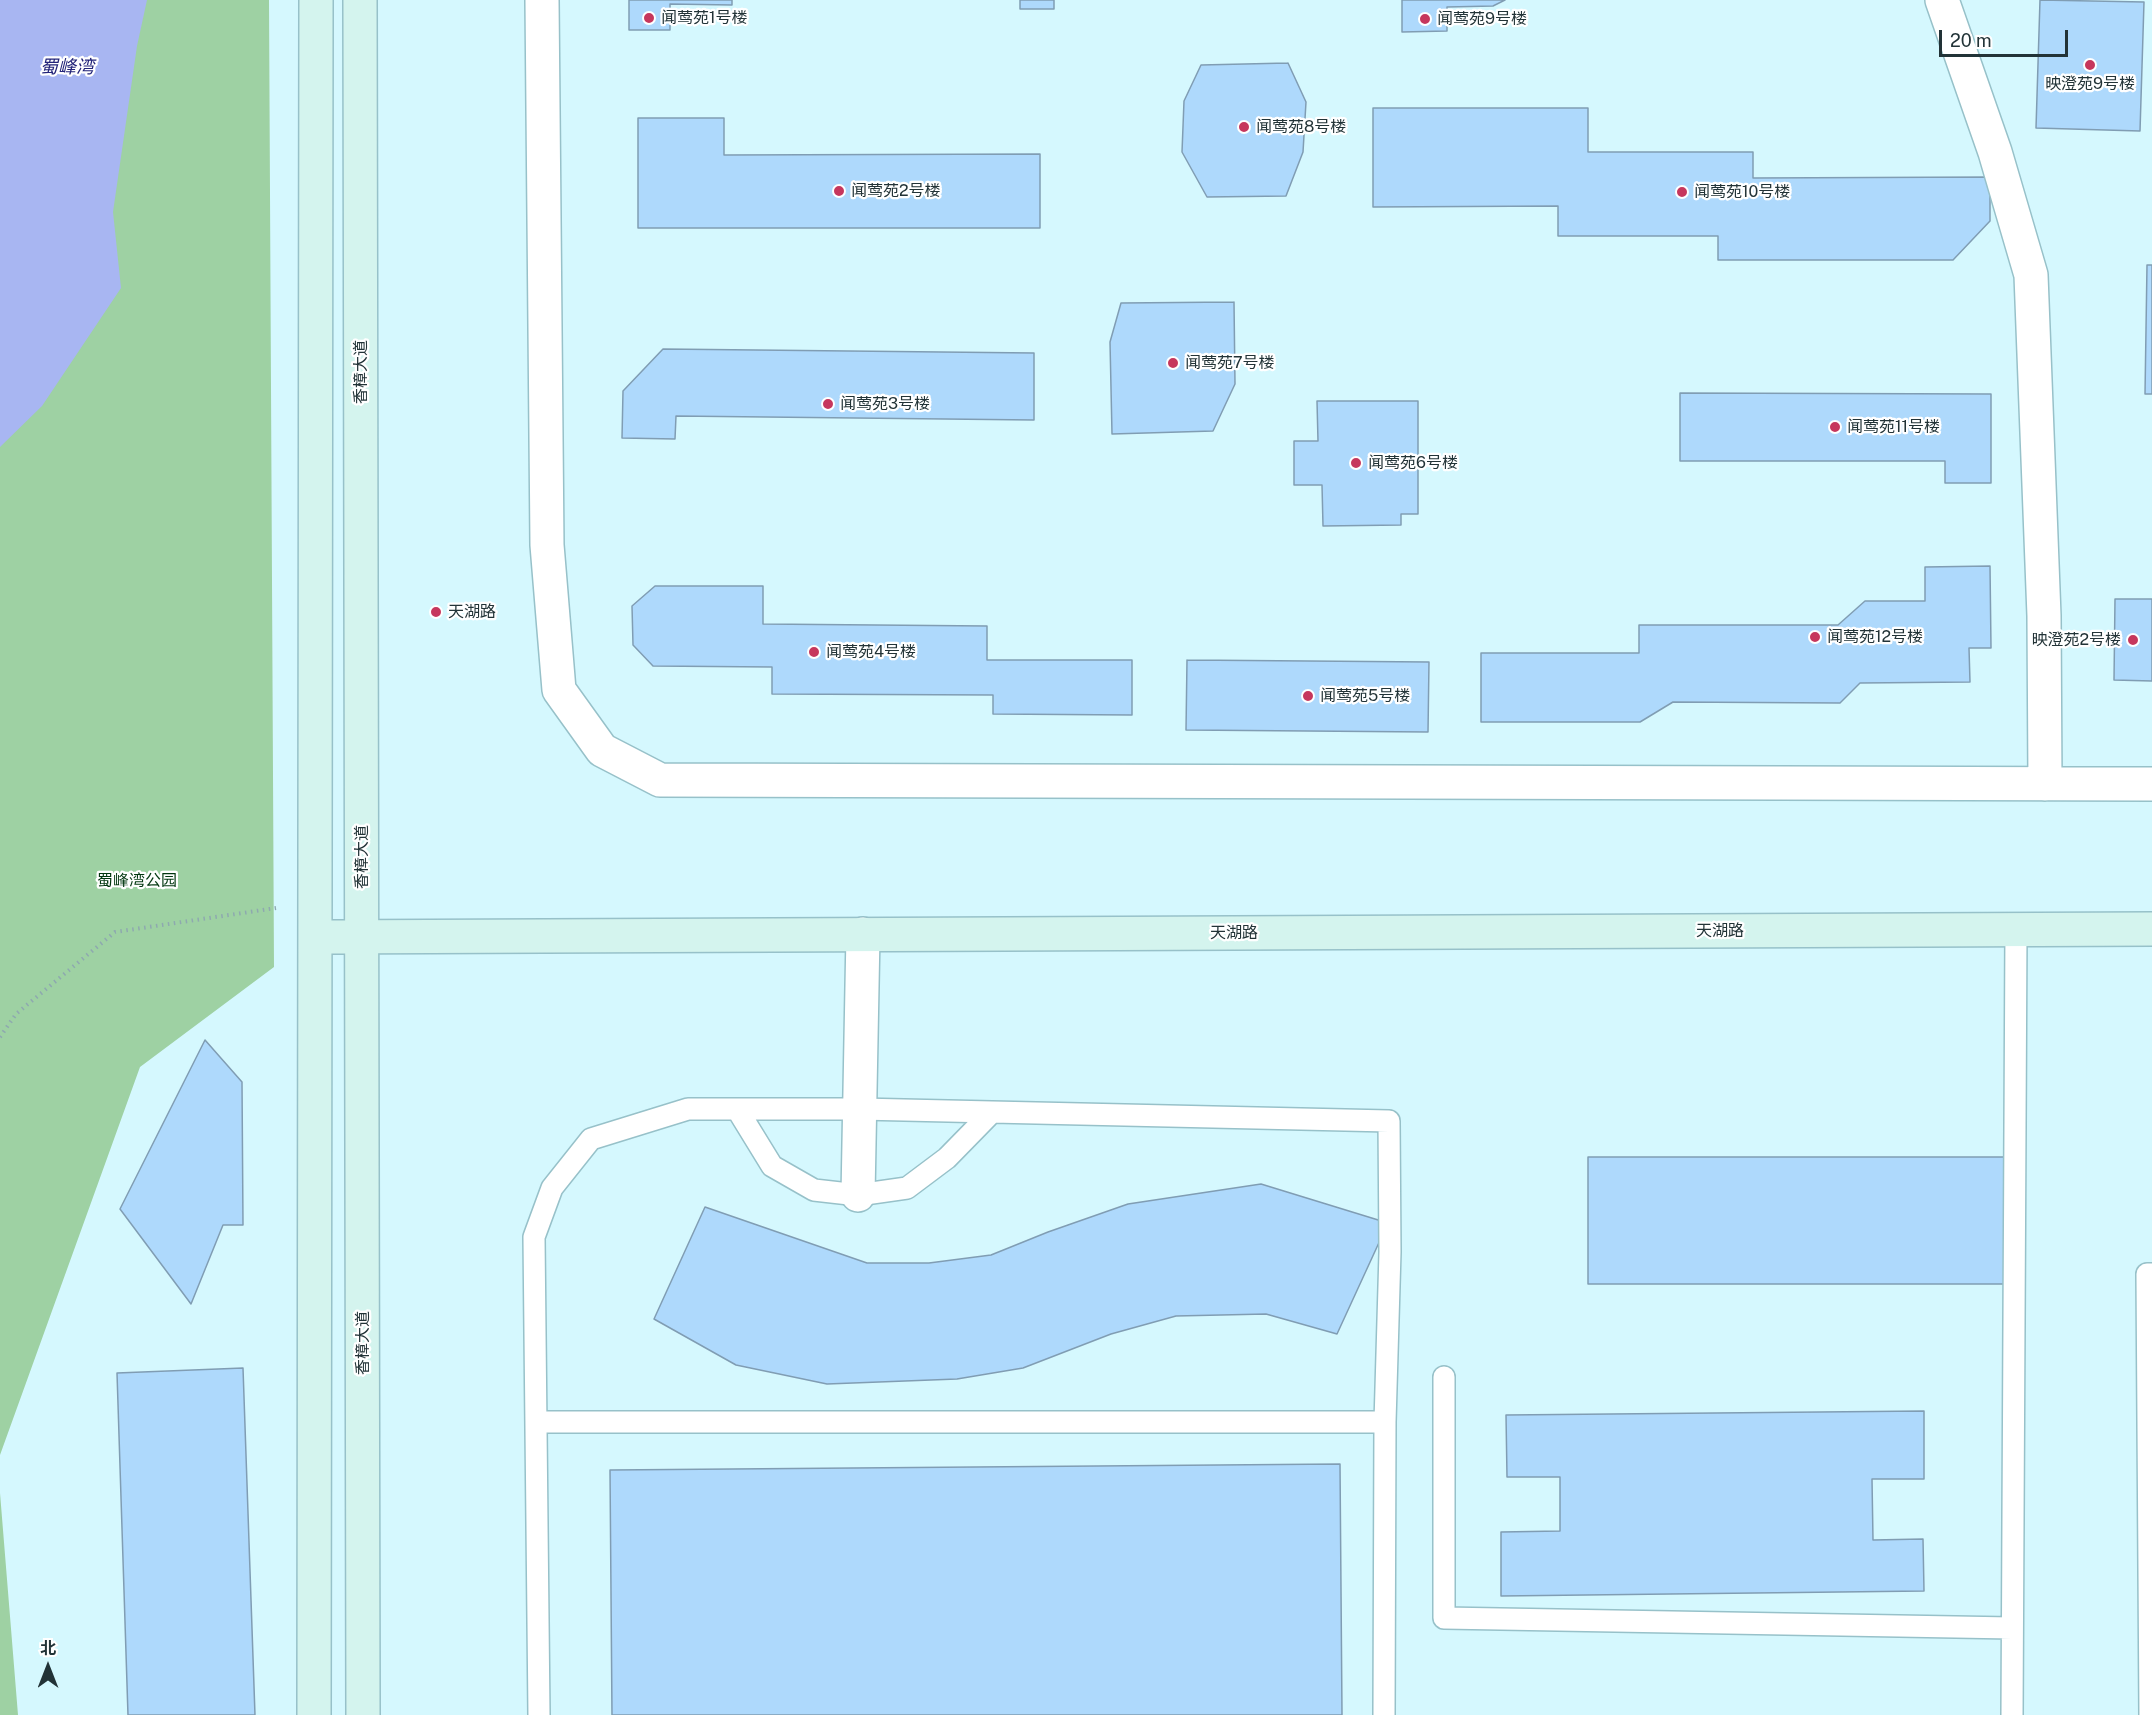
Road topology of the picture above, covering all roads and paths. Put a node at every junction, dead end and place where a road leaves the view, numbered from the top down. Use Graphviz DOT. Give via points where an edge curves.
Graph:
graph roads {
  1 [pos="316,0"];
  2 [pos="360,0"];
  3 [pos="542,0"];
  4 [pos="1942,0"];
  5 [pos="2045,783"];
  6 [pos="2152,783"];
  7 [pos="315,902"];
  8 [pos="2016,929"];
  9 [pos="2152,929"];
  10 [pos="863,934"];
  11 [pos="363,936"];
  12 [pos="315,937"];
  13 [pos="0,1036"];
  14 [pos="737,1109"];
  15 [pos="860,1109"];
  16 [pos="992,1112"];
  17 [pos="858,1196"];
  18 [pos="2152,1274"];
  19 [pos="1444,1377"];
  20 [pos="536,1422"];
  21 [pos="1385,1422"];
  22 [pos="2012,1628"];
  23 [pos="314,1715"];
  24 [pos="363,1715"];
  25 [pos="539,1715"];
  26 [pos="1384,1715"];
  27 [pos="2012,1715"];
  28 [pos="2150,1715"];
  1 -- 7 [label="street"];
  2 -- 11 [label="street, 香樟大道"];
  3 -- 5 [label="street" via="547,545 559,690 602,750 660,780"];
  4 -- 5 [label="street" via="1995,152 2031,275 2044,616"];
  5 -- 6 [label="street"];
  7 -- 12 [label="street"];
  7 -- 13 [label="path" via="115,932 16,1014"];
  8 -- 9 [label="street, 天湖路"];
  8 -- 10 [label="street, 天湖路"];
  8 -- 22 [label="lane"];
  10 -- 11 [label="street, 天湖路"];
  10 -- 15 [label="street"];
  11 -- 12 [label="street, 天湖路"];
  11 -- 24 [label="street, 香樟大道"];
  12 -- 23 [label="street"];
  14 -- 15 [label="lane"];
  14 -- 17 [label="lane" via="772,1166 814,1191"];
  14 -- 20 [label="lane" via="688,1109 591,1138 552,1188 534,1237"];
  15 -- 16 [label="lane"];
  15 -- 17 [label="street"];
  16 -- 17 [label="lane" via="947,1158 907,1188"];
  16 -- 21 [label="lane" via="1389,1122"];
  18 -- 28 [label="lane" via="2147,1274"];
  19 -- 22 [label="lane" via="1444,1618"];
  20 -- 21 [label="lane"];
  20 -- 25 [label="lane"];
  21 -- 26 [label="lane"];
  22 -- 27 [label="lane"];
}
